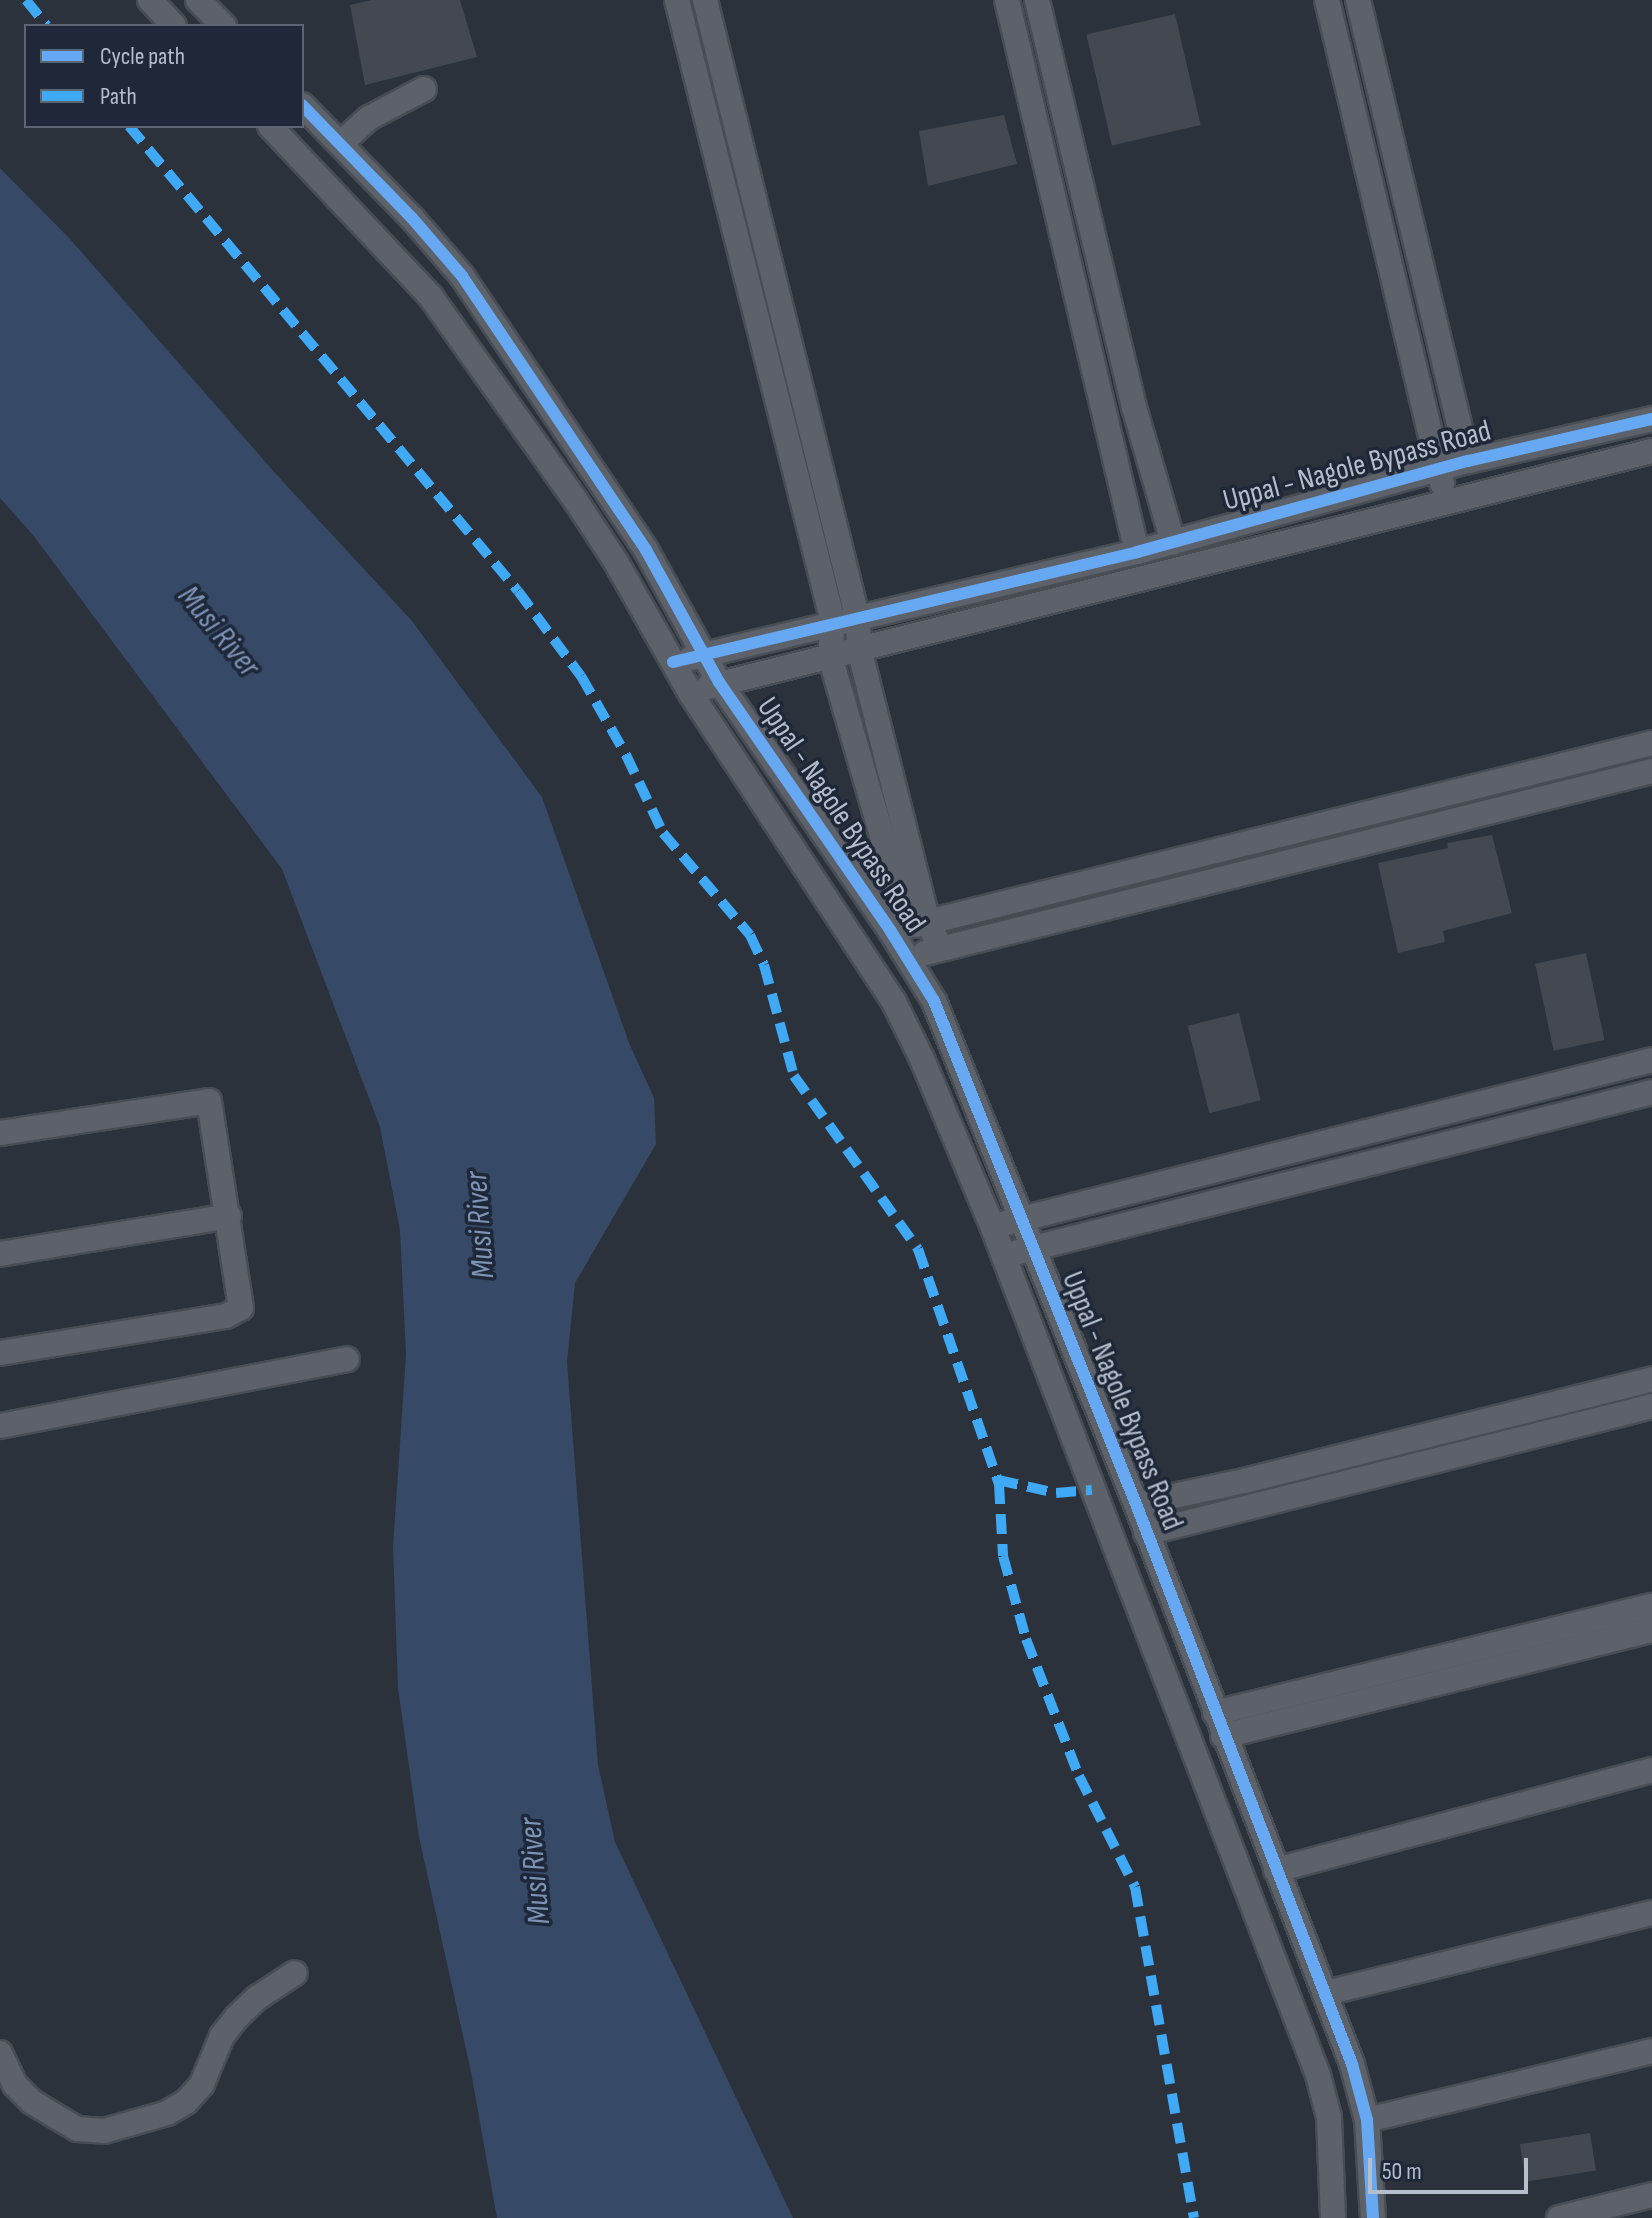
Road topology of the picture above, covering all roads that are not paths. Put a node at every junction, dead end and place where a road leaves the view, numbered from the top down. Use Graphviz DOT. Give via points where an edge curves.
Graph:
graph roads {
  1 [pos="150,0"];
  2 [pos="198,0"];
  3 [pos="677,0"];
  4 [pos="705,0"];
  5 [pos="1007,0"];
  6 [pos="1037,0"];
  7 [pos="1327,0"];
  8 [pos="1358,0"];
  9 [pos="172,24"];
  10 [pos="222,24"];
  11 [pos="424,89"];
  12 [pos="304,107"];
  13 [pos="272,128"];
  14 [pos="340,144"];
  15 [pos="1652,419"];
  16 [pos="1652,451"];
  17 [pos="1468,461"];
  18 [pos="1439,469"];
  19 [pos="1446,501"];
  20 [pos="1173,542"];
  21 [pos="1137,552"];
  22 [pos="858,620"];
  23 [pos="833,622"];
  24 [pos="859,648"];
  25 [pos="703,655"];
  26 [pos="830,656"];
  27 [pos="673,662"];
  28 [pos="719,682"];
  29 [pos="691,694"];
  30 [pos="1652,743"];
  31 [pos="1652,771"];
  32 [pos="999,905"];
  33 [pos="908,926"];
  34 [pos="965,941"];
  35 [pos="940,947"];
  36 [pos="909,960"];
  37 [pos="873,970"];
  38 [pos="1652,1060"];
  39 [pos="1652,1092"];
  40 [pos="0,1133"];
  41 [pos="229,1216"];
  42 [pos="1022,1219"];
  43 [pos="993,1228"];
  44 [pos="1033,1247"];
  45 [pos="0,1254"];
  46 [pos="1002,1257"];
  47 [pos="0,1353"];
  48 [pos="347,1359"];
  49 [pos="1652,1379"];
  50 [pos="1652,1406"];
  51 [pos="0,1426"];
  52 [pos="1136,1504"];
  53 [pos="1146,1533"];
  54 [pos="1652,1606"];
  55 [pos="1652,1630"];
  56 [pos="1215,1713"];
  57 [pos="1223,1736"];
  58 [pos="1652,1770"];
  59 [pos="1276,1870"];
  60 [pos="1652,1913"];
  61 [pos="295,1973"];
  62 [pos="1326,1993"];
  63 [pos="1652,2051"];
  64 [pos="0,2053"];
  65 [pos="1367,2120"];
  66 [pos="1652,2195"];
  67 [pos="1333,2218"];
  68 [pos="1373,2218"];
  69 [pos="1559,2218"];
  1 -- 9 [label="street"];
  2 -- 10 [label="street"];
  3 -- 23 [label="street"];
  4 -- 22 [label="street"];
  5 -- 21 [label="street"];
  6 -- 20 [label="street" via="1134,407"];
  7 -- 18 [label="street"];
  8 -- 17 [label="street"];
  11 -- 14 [label="street" via="369,118"];
  12 -- 14 [label="street, Uppal - Nagole Bypass Road"];
  13 -- 27 [label="street, Uppal - Nagole Bypass Road" via="431,297 576,501"];
  14 -- 25 [label="street, Uppal - Nagole Bypass Road" via="462,276 646,550"];
  15 -- 17 [label="street, Uppal - Nagole Bypass Road"];
  16 -- 19 [label="street, Uppal - Nagole Bypass Road"];
  17 -- 18 [label="street, Uppal - Nagole Bypass Road"];
  18 -- 19 [label="street"];
  18 -- 20 [label="street, Uppal - Nagole Bypass Road"];
  19 -- 24 [label="street, Uppal - Nagole Bypass Road"];
  20 -- 21 [label="street, Uppal - Nagole Bypass Road"];
  21 -- 22 [label="street, Uppal - Nagole Bypass Road"];
  22 -- 23 [label="street, Uppal - Nagole Bypass Road"];
  22 -- 24 [label="street"];
  23 -- 25 [label="street, Uppal - Nagole Bypass Road"];
  23 -- 26 [label="street"];
  24 -- 26 [label="street, Uppal - Nagole Bypass Road"];
  24 -- 33 [label="street"];
  25 -- 27 [label="street, Uppal - Nagole Bypass Road"];
  25 -- 28 [label="street, Uppal - Nagole Bypass Road"];
  26 -- 28 [label="street, Uppal - Nagole Bypass Road"];
  26 -- 33 [label="street"];
  27 -- 29 [label="street, Uppal - Nagole Bypass Road"];
  28 -- 29 [label="street, Uppal - Nagole Bypass Road"];
  28 -- 33 [label="street, Uppal - Nagole Bypass Road"];
  29 -- 37 [label="street, Uppal - Nagole Bypass Road"];
  30 -- 32 [label="street"];
  31 -- 34 [label="street"];
  32 -- 33 [label="street"];
  32 -- 34 [label="street"];
  33 -- 35 [label="street"];
  33 -- 36 [label="street, Uppal - Nagole Bypass Road"];
  34 -- 35 [label="street"];
  35 -- 36 [label="street"];
  36 -- 37 [label="street"];
  36 -- 42 [label="street, Uppal - Nagole Bypass Road" via="934,1001"];
  37 -- 43 [label="street, Uppal - Nagole Bypass Road" via="922,1059"];
  38 -- 42 [label="street"];
  39 -- 44 [label="street"];
  40 -- 41 [label="street" via="209,1101"];
  41 -- 45 [label="street"];
  41 -- 47 [label="street" via="241,1308 226,1316"];
  42 -- 43 [label="street"];
  42 -- 44 [label="street, Uppal - Nagole Bypass Road"];
  43 -- 46 [label="street, Uppal - Nagole Bypass Road"];
  44 -- 46 [label="street"];
  44 -- 52 [label="street, Uppal - Nagole Bypass Road"];
  46 -- 67 [label="street, Uppal - Nagole Bypass Road" via="1318,2075 1329,2117"];
  48 -- 51 [label="street"];
  49 -- 52 [label="street"];
  50 -- 53 [label="street"];
  52 -- 53 [label="street, Uppal - Nagole Bypass Road"];
  53 -- 56 [label="street, Uppal - Nagole Bypass Road"];
  54 -- 56 [label="street"];
  55 -- 57 [label="street"];
  56 -- 57 [label="street, Uppal - Nagole Bypass Road"];
  57 -- 59 [label="street, Uppal - Nagole Bypass Road"];
  58 -- 59 [label="street"];
  59 -- 62 [label="street, Uppal - Nagole Bypass Road"];
  60 -- 62 [label="street"];
  61 -- 64 [label="street" via="237,2017 222,2036 202,2084 186,2102 167,2113 104,2131 77,2129 32,2102 15,2085"];
  62 -- 65 [label="street, Uppal - Nagole Bypass Road"];
  63 -- 65 [label="street"];
  65 -- 68 [label="street, Uppal - Nagole Bypass Road"];
  66 -- 69 [label="street"];
}
